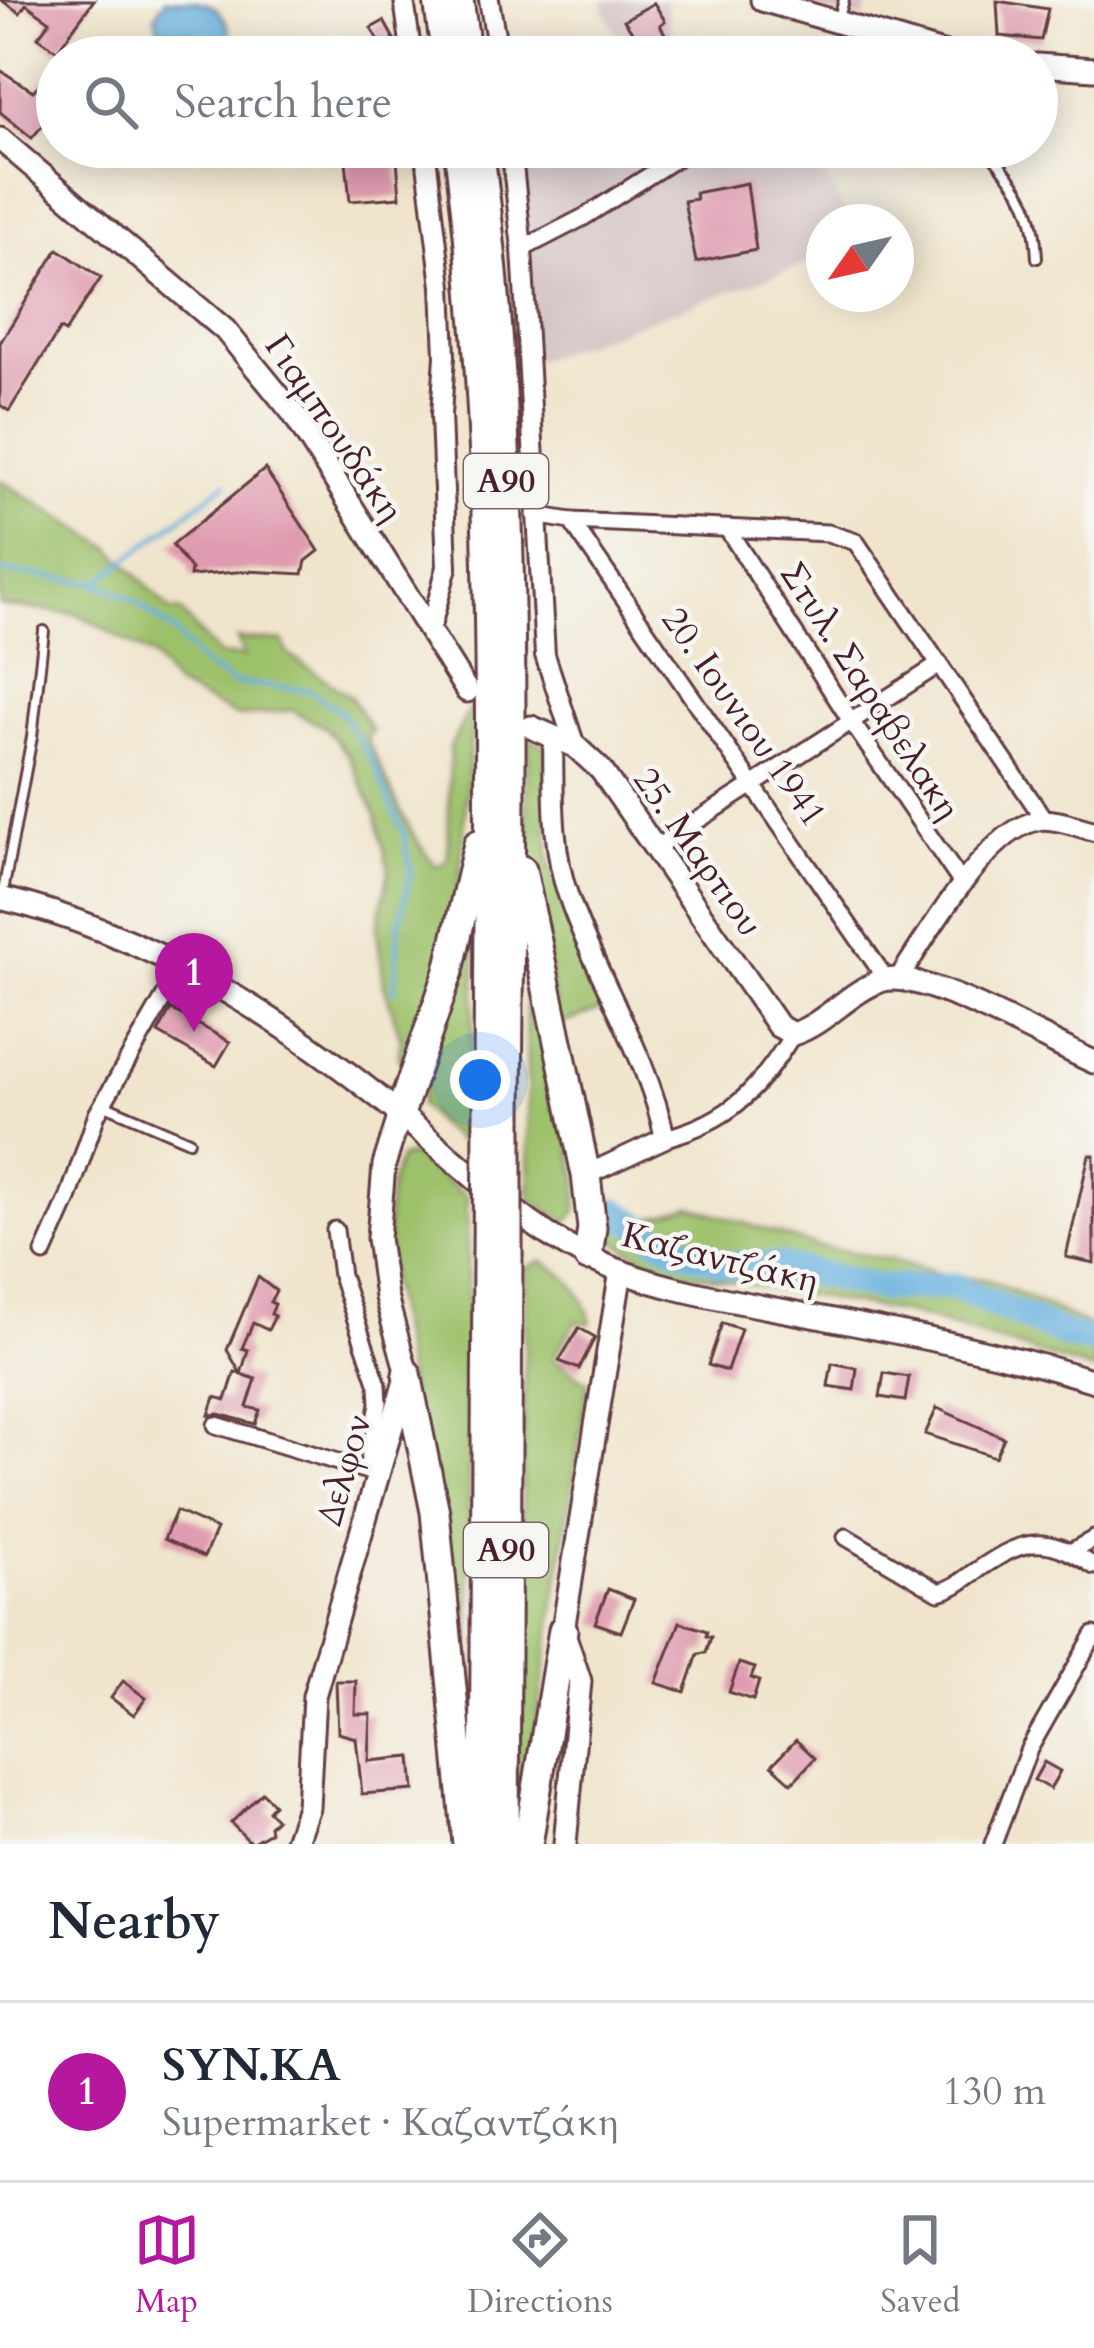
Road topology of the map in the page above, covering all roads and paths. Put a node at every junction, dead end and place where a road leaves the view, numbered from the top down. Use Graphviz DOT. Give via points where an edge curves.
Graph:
graph roads {
  1 [pos="404,0"];
  2 [pos="438,0"];
  3 [pos="459,0"];
  4 [pos="489,0"];
  5 [pos="762,0"];
  6 [pos="841,11"];
  7 [pos="873,32"];
  8 [pos="409,36"];
  9 [pos="443,36"];
  10 [pos="464,36"];
  11 [pos="495,36"];
  12 [pos="867,36"];
  13 [pos="886,36"];
  14 [pos="1058,67"];
  15 [pos="1094,70"];
  16 [pos="0,139"];
  17 [pos="428,168"];
  18 [pos="460,168"];
  19 [pos="481,168"];
  20 [pos="513,168"];
  21 [pos="661,168"];
  22 [pos="1003,168"];
  23 [pos="522,249"];
  24 [pos="1037,258"];
  25 [pos="535,515"];
  26 [pos="572,521"];
  27 [pos="728,530"];
  28 [pos="430,630"];
  29 [pos="44,631"];
  30 [pos="940,664"];
  31 [pos="467,692"];
  32 [pos="851,721"];
  33 [pos="531,727"];
  34 [pos="564,742"];
  35 [pos="754,783"];
  36 [pos="499,803"];
  37 [pos="1044,819"];
  38 [pos="1094,831"];
  39 [pos="655,848"];
  40 [pos="963,885"];
  41 [pos="1,898"];
  42 [pos="182,966"];
  43 [pos="893,978"];
  44 [pos="793,1034"];
  45 [pos="1094,1062"];
  46 [pos="103,1104"];
  47 [pos="400,1114"];
  48 [pos="664,1138"];
  49 [pos="189,1141"];
  50 [pos="586,1175"];
  51 [pos="335,1230"];
  52 [pos="44,1253"];
  53 [pos="497,1256"];
  54 [pos="588,1257"];
  55 [pos="621,1271"];
  56 [pos="406,1374"];
  57 [pos="1094,1381"];
  58 [pos="216,1425"];
  59 [pos="372,1472"];
  60 [pos="846,1537"];
  61 [pos="1094,1539"];
  62 [pos="1072,1551"];
  63 [pos="1094,1566"];
  64 [pos="563,1630"];
  65 [pos="1094,1635"];
  66 [pos="295,1844"];
  67 [pos="467,1844"];
  68 [pos="484,1844"];
  69 [pos="505,1844"];
  70 [pos="528,1844"];
  71 [pos="565,1844"];
  72 [pos="993,1844"];
  1 -- 8 [label="street"];
  2 -- 9 [label="highway"];
  3 -- 10 [label="highway"];
  4 -- 11 [label="street"];
  5 -- 6 [label="main road"];
  6 -- 7 [label="main road"];
  7 -- 12 [label="street"];
  7 -- 13 [label="main road"];
  14 -- 15 [label="main road"];
  16 -- 28 [label="main road, Γιαμπουδάκη" via="250,356"];
  17 -- 28 [label="street" via="442,286 447,567"];
  18 -- 36 [label="highway, Α90" via="482,405"];
  19 -- 36 [label="highway, Α90" via="508,517"];
  20 -- 23 [label="street"];
  21 -- 23 [label="street"];
  22 -- 24 [label="lane" via="1025,194"];
  23 -- 25 [label="street"];
  25 -- 26 [label="street"];
  25 -- 34 [label="street" via="545,655"];
  26 -- 27 [label="street"];
  26 -- 35 [label="street, 20. Ιουνιου 1941"];
  27 -- 30 [label="street" via="828,532 854,541"];
  27 -- 32 [label="street, Στυλ. Σαραβελακη"];
  28 -- 31 [label="main road, Γιαμπουδάκη"];
  29 -- 41 [label="lane"];
  30 -- 32 [label="street"];
  30 -- 37 [label="street"];
  32 -- 35 [label="street"];
  32 -- 40 [label="street, Στυλ. Σαραβελακη"];
  33 -- 34 [label="main road, 25. Μαρτιου"];
  34 -- 39 [label="main road, 25. Μαρτιου" via="601,770"];
  34 -- 48 [label="street" via="555,828 566,891 647,1075"];
  35 -- 39 [label="street"];
  35 -- 43 [label="street, 20. Ιουνιου 1941"];
  36 -- 47 [label="highway"];
  36 -- 50 [label="highway"];
  36 -- 53 [label="highway, Α90, bridge"];
  37 -- 38 [label="street"];
  37 -- 40 [label="street" via="992,850"];
  39 -- 44 [label="main road, 25. Μαρτιου" via="778,1026"];
  40 -- 43 [label="street"];
  41 -- 42 [label="main road, Καζαντζάκη"];
  42 -- 46 [label="street"];
  42 -- 47 [label="main road, Καζαντζάκη" via="298,1034"];
  43 -- 44 [label="main road"];
  43 -- 45 [label="main road" via="962,998"];
  44 -- 48 [label="street" via="745,1101"];
  46 -- 49 [label="lane"];
  46 -- 52 [label="street"];
  47 -- 54 [label="main road, Καζαντζάκη" via="497,1200"];
  47 -- 56 [label="main road" via="384,1165 378,1238"];
  48 -- 50 [label="street"];
  50 -- 54 [label="highway"];
  51 -- 59 [label="street" via="341,1276 378,1385"];
  53 -- 68 [label="highway, Α90"];
  53 -- 69 [label="highway, Α90"];
  54 -- 55 [label="main road, Καζαντζάκη"];
  55 -- 57 [label="main road, Καζαντζάκη"];
  55 -- 64 [label="main road"];
  56 -- 59 [label="main road, Δελφον"];
  56 -- 67 [label="highway" via="435,1512"];
  58 -- 59 [label="street"];
  59 -- 66 [label="main road, Δελφον" via="314,1696 308,1807"];
  60 -- 62 [label="street" via="939,1592 1023,1543"];
  61 -- 62 [label="street"];
  62 -- 63 [label="street"];
  64 -- 70 [label="highway"];
  64 -- 71 [label="main road" via="580,1681"];
  65 -- 72 [label="street" via="1029,1750"];
}
